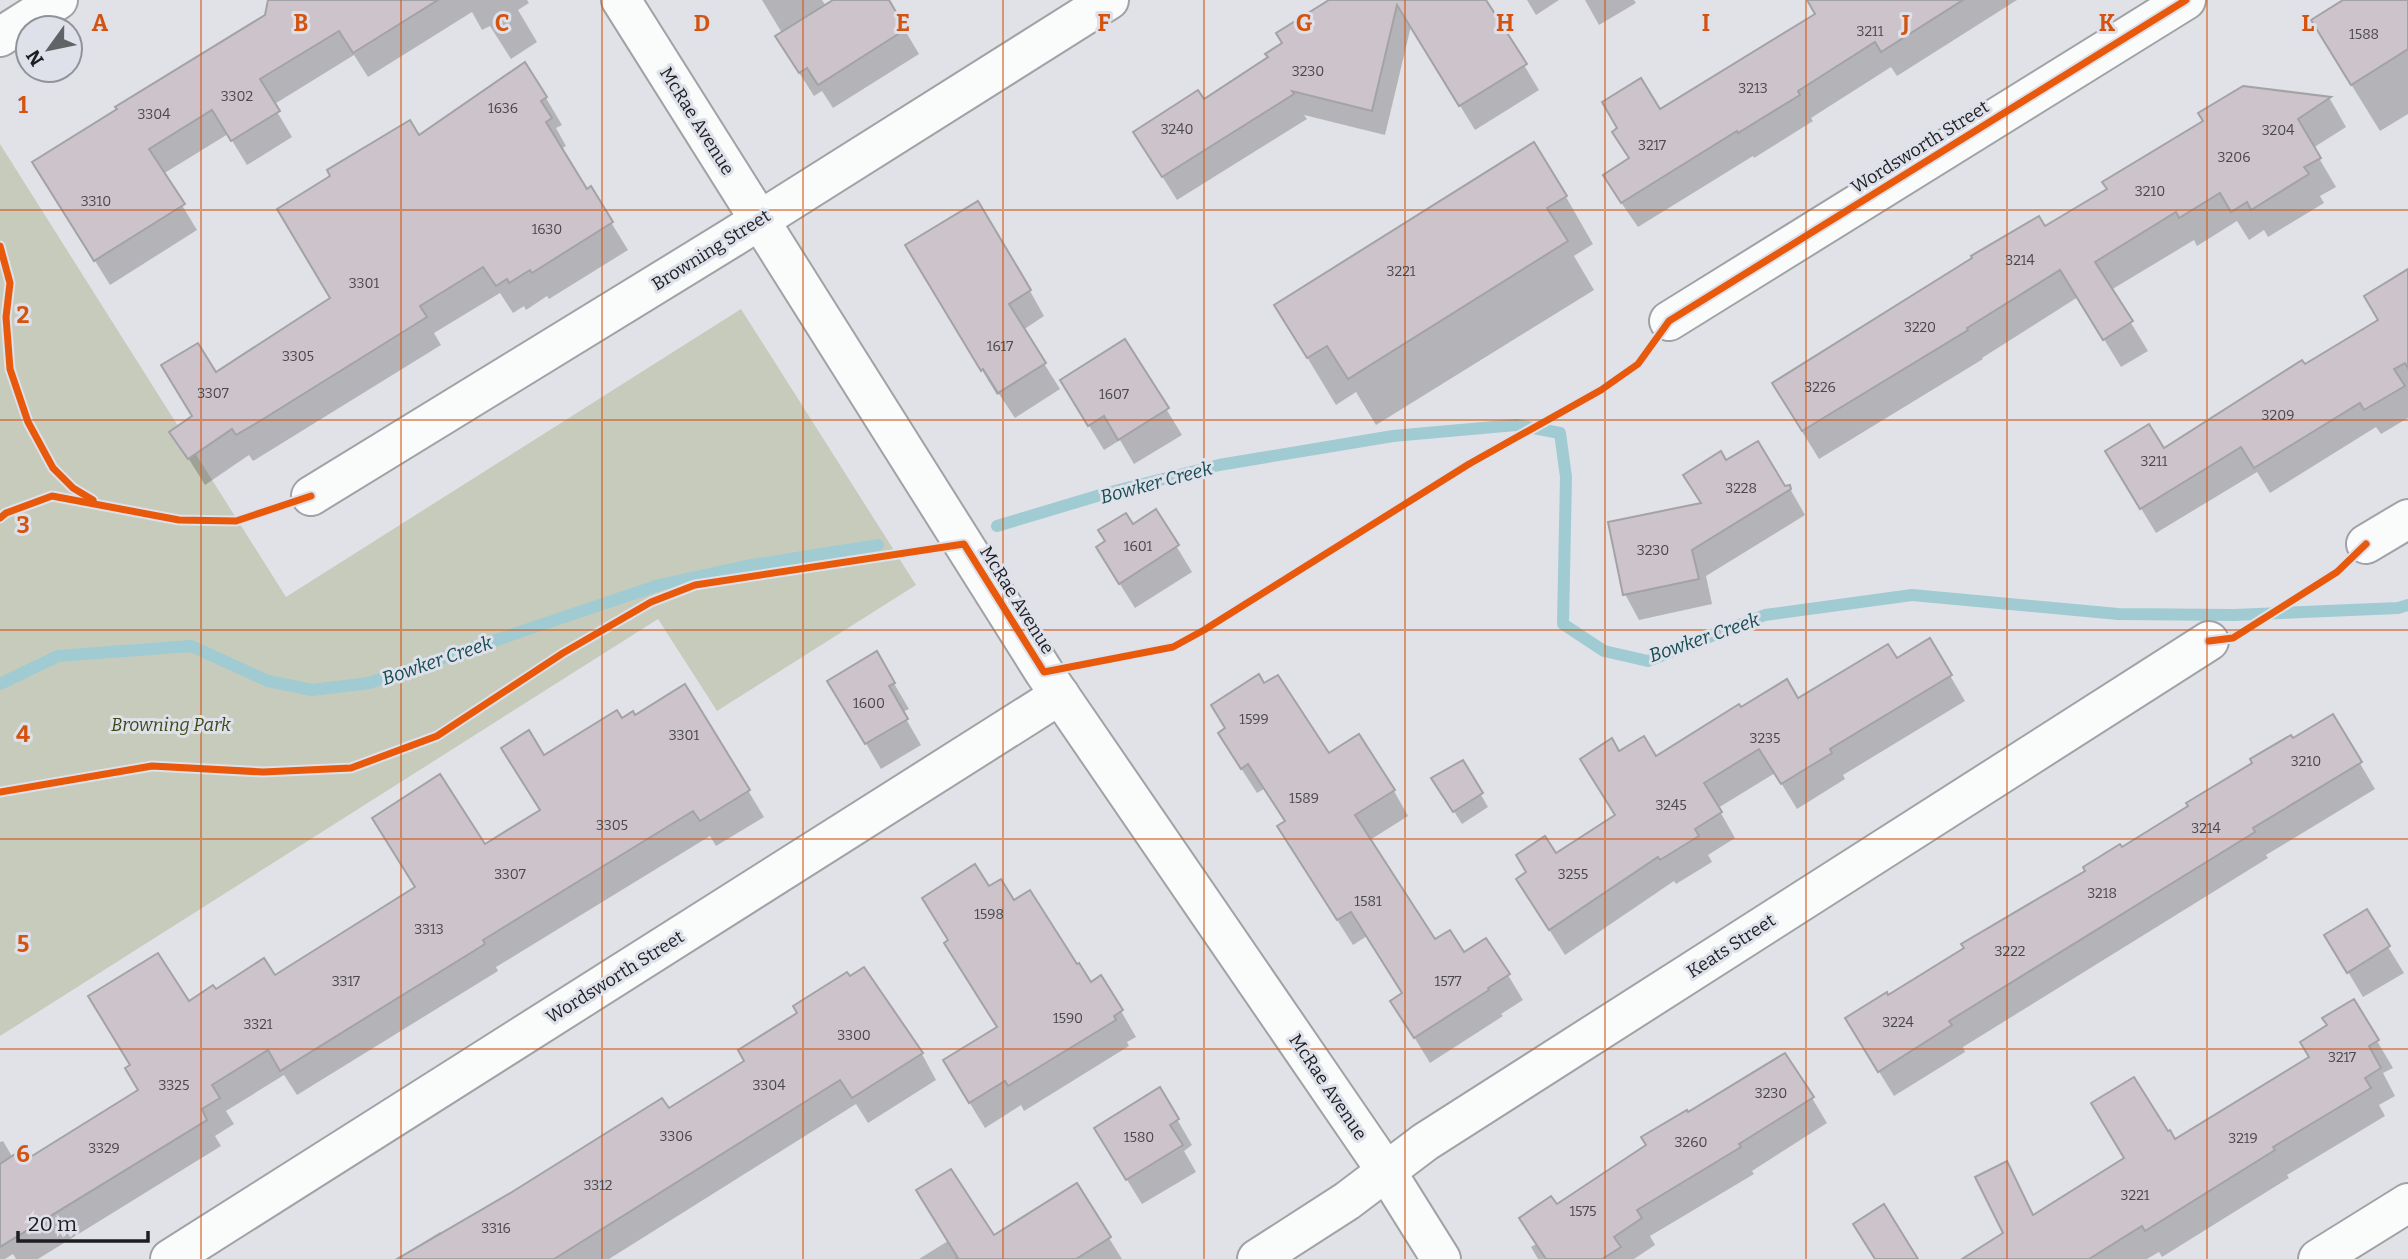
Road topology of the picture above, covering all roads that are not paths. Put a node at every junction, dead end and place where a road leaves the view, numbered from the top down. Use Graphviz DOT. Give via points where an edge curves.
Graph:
graph roads {
  1 [pos="58,0"];
  2 [pos="621,0"];
  3 [pos="1109,0"];
  4 [pos="2186,0"];
  5 [pos="0,37"];
  6 [pos="759,220"];
  7 [pos="1670,321"];
  8 [pos="311,496"];
  9 [pos="2408,519"];
  10 [pos="2366,544"];
  11 [pos="2209,641"];
  12 [pos="1060,695"];
  13 [pos="1386,1171"];
  14 [pos="2408,1203"];
  15 [pos="170,1259"];
  16 [pos="1258,1259"];
  17 [pos="1441,1259"];
  18 [pos="2318,1259"];
  1 -- 5 [label="street"];
  2 -- 6 [label="street, McRae Avenue"];
  3 -- 6 [label="street, Browning Street"];
  4 -- 7 [label="street, Wordsworth Street"];
  6 -- 8 [label="street, Browning Street"];
  6 -- 12 [label="street, McRae Avenue"];
  9 -- 10 [label="street"];
  11 -- 13 [label="street, Keats Street" via="1436,1134"];
  12 -- 13 [label="street, McRae Avenue"];
  12 -- 15 [label="street, Wordsworth Street"];
  13 -- 16 [label="street, Keats Street"];
  13 -- 17 [label="street, McRae Avenue"];
  14 -- 18 [label="street"];
}
